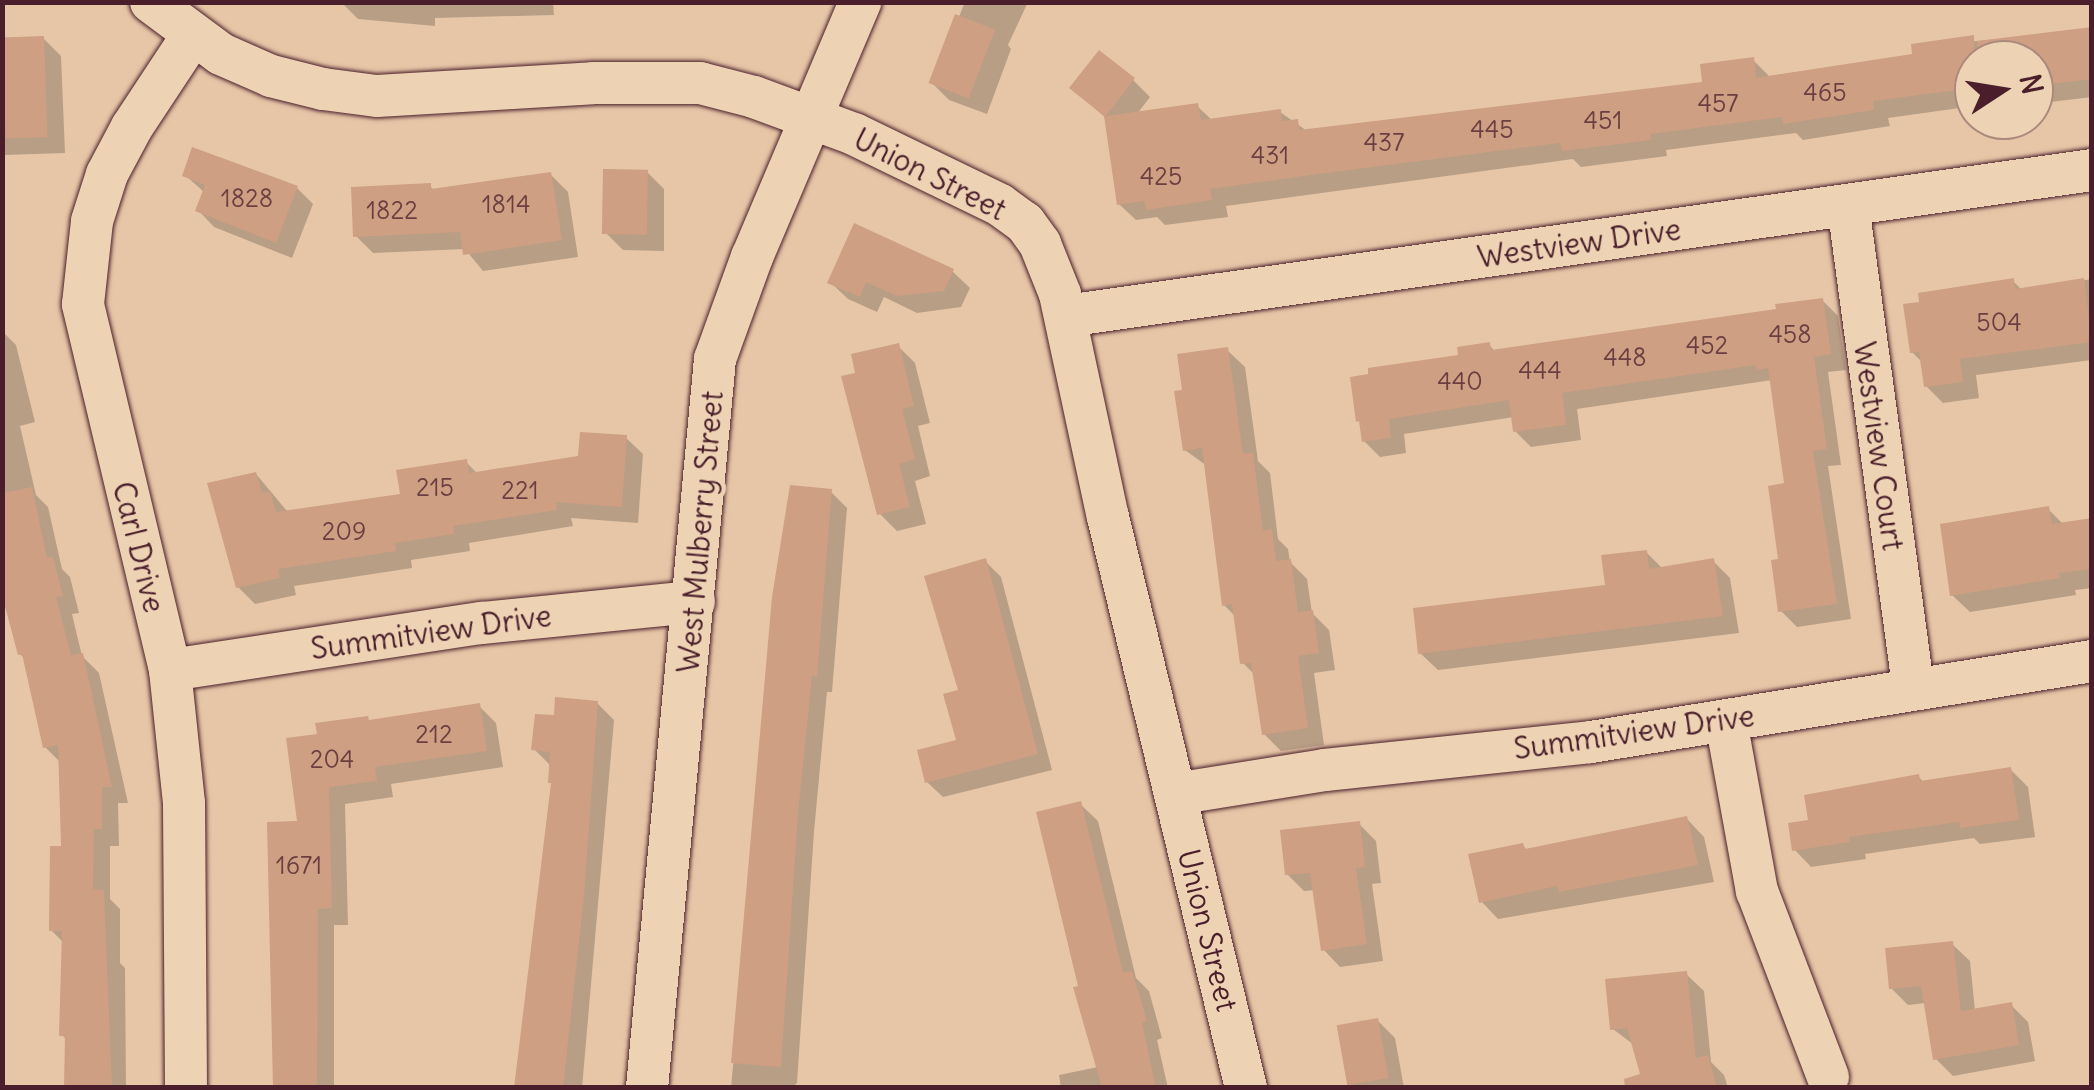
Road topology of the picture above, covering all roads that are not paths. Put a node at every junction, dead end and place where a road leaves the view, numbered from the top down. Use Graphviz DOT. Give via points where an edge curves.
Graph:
graph roads {
  1 [pos="151,2"];
  2 [pos="860,2"];
  3 [pos="192,36"];
  4 [pos="810,116"];
  5 [pos="2092,170"];
  6 [pos="1848,205"];
  7 [pos="1066,316"];
  8 [pos="694,602"];
  9 [pos="2092,661"];
  10 [pos="170,670"];
  11 [pos="1914,686"];
  12 [pos="1726,722"];
  13 [pos="1175,794"];
  14 [pos="1828,1077"];
  15 [pos="186,1088"];
  16 [pos="646,1088"];
  17 [pos="1246,1088"];
  1 -- 3 [label="street, Union Street"];
  2 -- 4 [label="street, West Mulberry Street"];
  3 -- 4 [label="street, Union Street" via="270,76 322,89 377,96 700,84"];
  3 -- 10 [label="street, Carl Drive" via="108,174 92,222 83,304"];
  4 -- 7 [label="street, Union Street" via="1025,223 1054,275"];
  4 -- 8 [label="street, West Mulberry Street" via="715,359"];
  5 -- 6 [label="street, Westview Drive"];
  6 -- 7 [label="street, Westview Drive"];
  6 -- 11 [label="street, Westview Court"];
  7 -- 13 [label="street, Union Street"];
  8 -- 10 [label="street, Summitview Drive" via="482,623"];
  8 -- 16 [label="street, West Mulberry Street"];
  9 -- 11 [label="street, Summitview Drive"];
  10 -- 15 [label="street, Carl Drive" via="184,803"];
  11 -- 12 [label="street, Summitview Drive"];
  12 -- 13 [label="street, Summitview Drive"];
  12 -- 14 [label="street" via="1757,890"];
  13 -- 17 [label="street, Union Street"];
}
